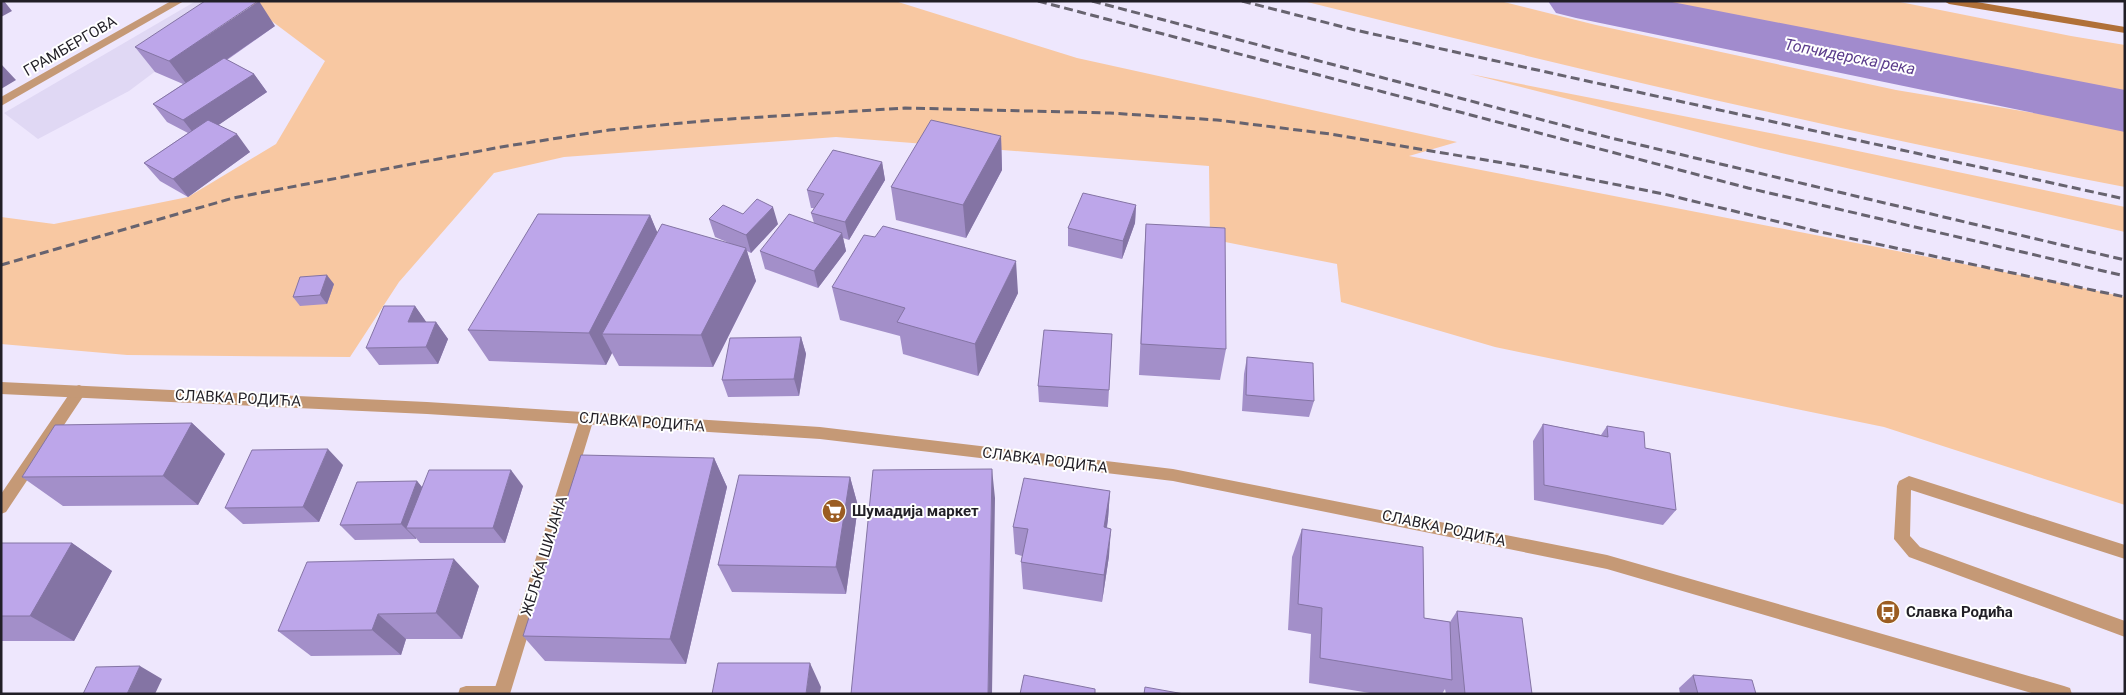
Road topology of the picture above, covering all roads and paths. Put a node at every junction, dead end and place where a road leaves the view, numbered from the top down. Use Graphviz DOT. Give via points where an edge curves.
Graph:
graph roads {
  1 [pos="179,1"];
  2 [pos="1948,1"];
  3 [pos="2125,30"];
  4 [pos="1,102"];
  5 [pos="1,388"];
  6 [pos="79,390"];
  7 [pos="587,418"];
  8 [pos="1,507"];
  9 [pos="2125,552"];
  10 [pos="2125,629"];
  11 [pos="466,694"];
  12 [pos="501,694"];
  13 [pos="2064,694"];
  1 -- 4 [label="street, ГРАМБЕРГОВА"];
  2 -- 3 [label="main road"];
  5 -- 6 [label="street, СЛАВКА РОДИЋА"];
  6 -- 7 [label="street, СЛАВКА РОДИЋА"];
  6 -- 8 [label="street"];
  7 -- 12 [label="street, ЖЕЉКА ШИЈАНА"];
  7 -- 13 [label="street, СЛАВКА РОДИЋА" via="820,433 1173,475 1607,562"];
  9 -- 10 [label="street" via="1918,484 1904,486 1902,539 1915,552"];
  11 -- 12 [label="street"];
}
